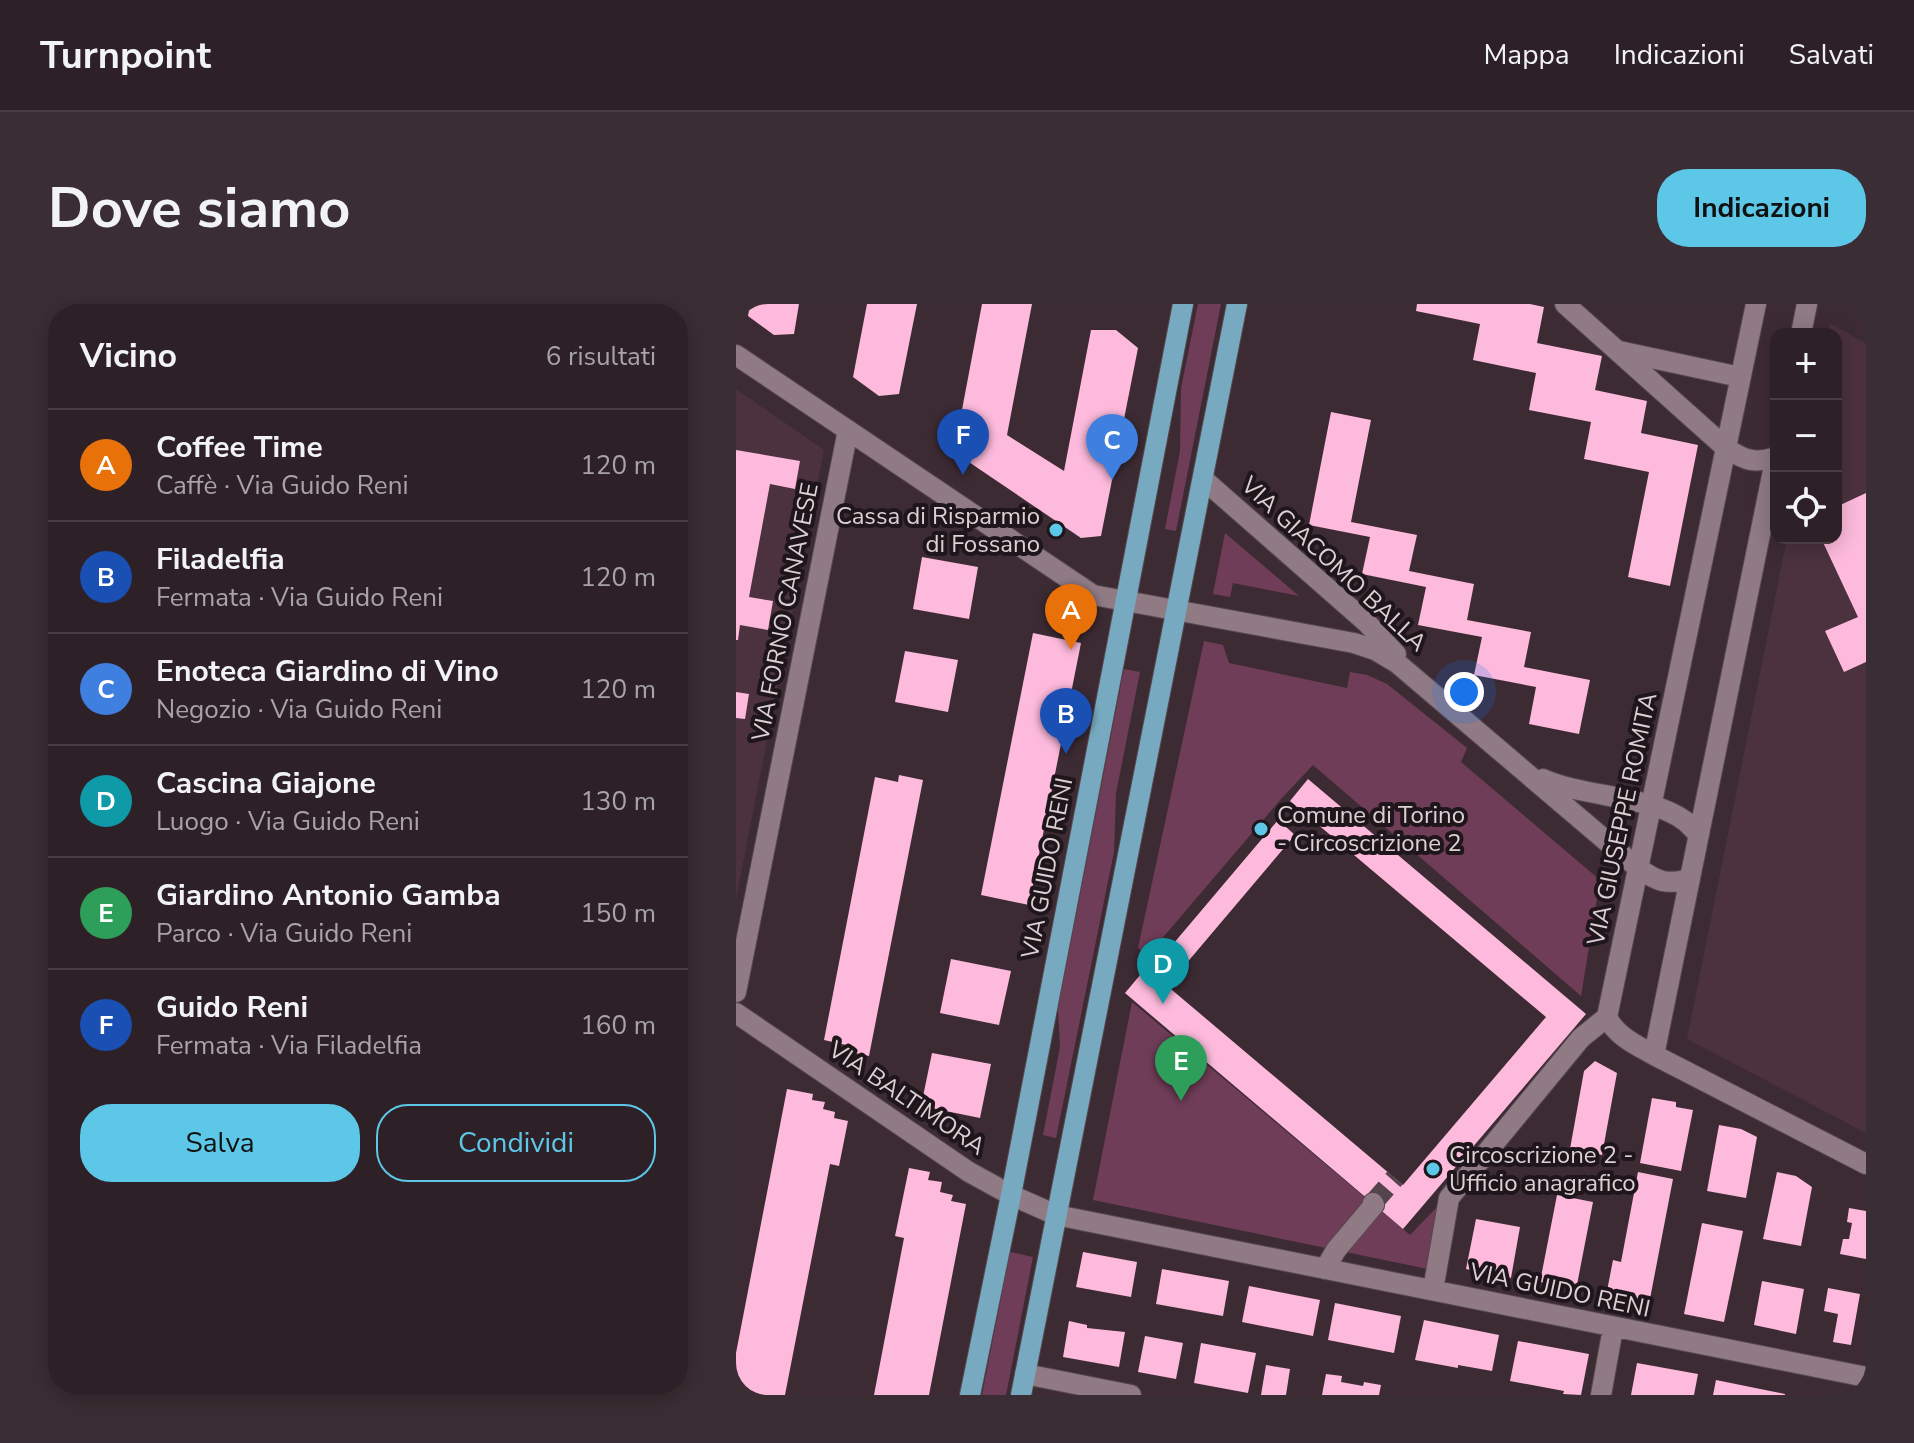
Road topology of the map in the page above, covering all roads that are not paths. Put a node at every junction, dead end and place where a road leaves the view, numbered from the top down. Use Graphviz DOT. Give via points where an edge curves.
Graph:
graph roads {
  1 [pos="1183,304"];
  2 [pos="1237,304"];
  3 [pos="1565,304"];
  4 [pos="1756,304"];
  5 [pos="1807,304"];
  6 [pos="1802,328"];
  7 [pos="1618,351"];
  8 [pos="736,355"];
  9 [pos="1740,377"];
  10 [pos="848,430"];
  11 [pos="1726,448"];
  12 [pos="1770,459"];
  13 [pos="1773,472"];
  14 [pos="1203,479"];
  15 [pos="1125,602"];
  16 [pos="1178,610"];
  17 [pos="1428,689"];
  18 [pos="1528,773"];
  19 [pos="1651,806"];
  20 [pos="1699,835"];
  21 [pos="1638,868"];
  22 [pos="1690,879"];
  23 [pos="736,992"];
  24 [pos="736,1013"];
  25 [pos="1607,1017"];
  26 [pos="1654,1055"];
  27 [pos="1866,1164"];
  28 [pos="1011,1195"];
  29 [pos="1373,1203"];
  30 [pos="1056,1215"];
  31 [pos="1325,1269"];
  32 [pos="1433,1290"];
  33 [pos="1613,1328"];
  34 [pos="1866,1377"];
  35 [pos="1023,1385"];
  36 [pos="970,1395"];
  37 [pos="1131,1395"];
  38 [pos="1601,1395"];
  1 -- 15 [label="main road, VIA GUIDO RENI"];
  2 -- 14 [label="main road"];
  3 -- 7 [label="street"];
  4 -- 9 [label="street, VIA GIUSEPPE ROMITA"];
  5 -- 6 [label="street"];
  7 -- 9 [label="street"];
  7 -- 11 [label="street"];
  8 -- 10 [label="street, VIA GIACOMO BALLA"];
  9 -- 11 [label="street, VIA GIUSEPPE ROMITA"];
  10 -- 15 [label="street, VIA GIACOMO BALLA" via="1080,589"];
  10 -- 23 [label="street, VIA FORNO CANAVESE"];
  11 -- 12 [label="street" via="1751,460"];
  11 -- 19 [label="street, VIA GIUSEPPE ROMITA"];
  13 -- 20 [label="street"];
  14 -- 16 [label="main road"];
  14 -- 17 [label="street, VIA GIACOMO BALLA" via="1366,622"];
  15 -- 16 [label="street, VIA GIACOMO BALLA"];
  15 -- 28 [label="main road, VIA GUIDO RENI"];
  16 -- 17 [label="street, VIA GIACOMO BALLA" via="1354,643 1397,663"];
  16 -- 30 [label="main road"];
  17 -- 18 [label="street, VIA GIACOMO BALLA"];
  18 -- 19 [label="street, VIA GIACOMO BALLA" via="1558,786"];
  18 -- 21 [label="street, VIA GIACOMO BALLA"];
  19 -- 20 [label="street, VIA GIACOMO BALLA" via="1684,820"];
  19 -- 21 [label="street, VIA GIUSEPPE ROMITA"];
  20 -- 22 [label="street"];
  21 -- 22 [label="street, VIA GIACOMO BALLA" via="1662,882"];
  21 -- 25 [label="street, VIA GIUSEPPE ROMITA"];
  22 -- 26 [label="street"];
  24 -- 28 [label="street, VIA BALTIMORA"];
  25 -- 26 [label="street" via="1621,1036"];
  25 -- 32 [label="street" via="1581,1038 1449,1198"];
  26 -- 27 [label="street"];
  28 -- 30 [label="street, VIA BALTIMORA"];
  28 -- 36 [label="main road, VIA GUIDO RENI"];
  29 -- 31 [label="street"];
  30 -- 31 [label="street, VIA GUIDO RENI"];
  30 -- 35 [label="main road"];
  31 -- 32 [label="street, VIA GUIDO RENI"];
  32 -- 33 [label="street, VIA GUIDO RENI"];
  33 -- 34 [label="street, VIA GUIDO RENI"];
  33 -- 38 [label="street"];
  35 -- 37 [label="street"];
}
